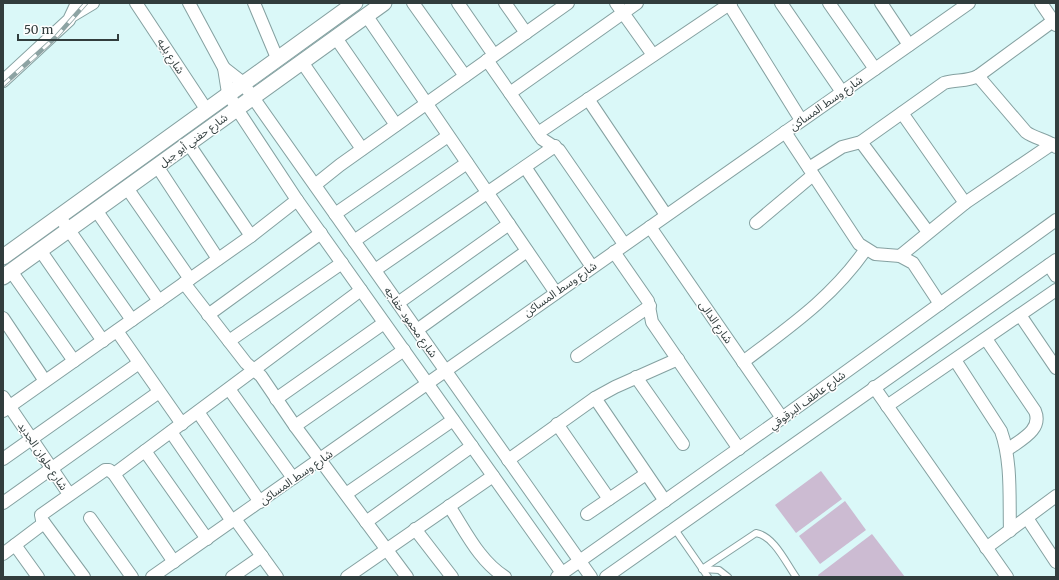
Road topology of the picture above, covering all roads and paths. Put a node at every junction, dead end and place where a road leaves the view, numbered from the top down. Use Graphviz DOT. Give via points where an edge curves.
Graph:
graph roads {
  1 [pos="93,3"];
  2 [pos="136,3"];
  3 [pos="189,3"];
  4 [pos="254,3"];
  5 [pos="355,3"];
  6 [pos="384,3"];
  7 [pos="413,3"];
  8 [pos="458,3"];
  9 [pos="505,3"];
  10 [pos="637,3"];
  11 [pos="730,3"];
  12 [pos="781,3"];
  13 [pos="829,3"];
  14 [pos="881,3"];
  15 [pos="969,3"];
  16 [pos="1041,3"];
  17 [pos="561,5"];
  18 [pos="74,7"];
  19 [pos="620,8"];
  20 [pos="366,16"];
  21 [pos="1055,23"];
  22 [pos="526,33"];
  23 [pos="336,38"];
  24 [pos="909,45"];
  25 [pos="653,55"];
  26 [pos="277,58"];
  27 [pos="491,58"];
  28 [pos="302,62"];
  29 [pos="224,68"];
  30 [pos="875,69"];
  31 [pos="465,76"];
  32 [pos="978,76"];
  33 [pos="3,81"];
  34 [pos="242,82"];
  35 [pos="842,92"];
  36 [pos="228,93"];
  37 [pos="510,93"];
  38 [pos="252,97"];
  39 [pos="588,99"];
  40 [pos="427,104"];
  41 [pos="206,109"];
  42 [pos="237,109"];
  43 [pos="902,113"];
  44 [pos="802,120"];
  45 [pos="396,125"];
  46 [pos="785,132"];
  47 [pos="538,133"];
  48 [pos="448,136"];
  49 [pos="861,142"];
  50 [pos="188,143"];
  51 [pos="555,146"];
  52 [pos="1054,146"];
  53 [pos="362,149"];
  54 [pos="467,163"];
  55 [pos="157,166"];
  56 [pos="525,167"];
  57 [pos="811,172"];
  58 [pos="315,185"];
  59 [pos="127,188"];
  60 [pos="487,193"];
  61 [pos="297,200"];
  62 [pos="965,203"];
  63 [pos="96,210"];
  64 [pos="335,214"];
  65 [pos="666,215"];
  66 [pos="59,216"];
  67 [pos="1056,220"];
  68 [pos="756,223"];
  69 [pos="509,224"];
  70 [pos="650,226"];
  71 [pos="69,230"];
  72 [pos="928,232"];
  73 [pos="321,234"];
  74 [pos="251,236"];
  75 [pos="354,241"];
  76 [pos="624,244"];
  77 [pos="866,249"];
  78 [pos="40,250"];
  79 [pos="527,251"];
  80 [pos="614,252"];
  81 [pos="900,256"];
  82 [pos="3,257"];
  83 [pos="218,259"];
  84 [pos="342,262"];
  85 [pos="1052,263"];
  86 [pos="592,267"];
  87 [pos="375,270"];
  88 [pos="7,274"];
  89 [pos="1056,276"];
  90 [pos="187,281"];
  91 [pos="361,290"];
  92 [pos="1056,290"];
  93 [pos="556,293"];
  94 [pos="159,301"];
  95 [pos="398,303"];
  96 [pos="940,304"];
  97 [pos="650,306"];
  98 [pos="208,314"];
  99 [pos="1020,315"];
  100 [pos="3,318"];
  101 [pos="132,320"];
  102 [pos="384,323"];
  103 [pos="417,330"];
  104 [pos="117,331"];
  105 [pos="986,339"];
  106 [pos="103,341"];
  107 [pos="229,341"];
  108 [pos="404,350"];
  109 [pos="577,356"];
  110 [pos="678,359"];
  111 [pos="955,360"];
  112 [pos="74,361"];
  113 [pos="743,362"];
  114 [pos="139,364"];
  115 [pos="1056,368"];
  116 [pos="253,370"];
  117 [pos="445,370"];
  118 [pos="636,377"];
  119 [pos="45,381"];
  120 [pos="427,383"];
  121 [pos="874,387"];
  122 [pos="229,390"];
  123 [pos="159,392"];
  124 [pos="594,398"];
  125 [pos="276,399"];
  126 [pos="5,405"];
  127 [pos="887,406"];
  128 [pos="198,412"];
  129 [pos="782,418"];
  130 [pos="454,420"];
  131 [pos="182,424"];
  132 [pos="557,424"];
  133 [pos="295,426"];
  134 [pos="171,432"];
  135 [pos="31,439"];
  136 [pos="684,444"];
  137 [pos="472,446"];
  138 [pos="739,449"];
  139 [pos="1007,450"];
  140 [pos="145,451"];
  141 [pos="3,459"];
  142 [pos="321,460"];
  143 [pos="508,460"];
  144 [pos="51,468"];
  145 [pos="114,474"];
  146 [pos="646,474"];
  147 [pos="493,476"];
  148 [pos="293,478"];
  149 [pos="69,494"];
  150 [pos="346,494"];
  151 [pos="1056,496"];
  152 [pos="609,499"];
  153 [pos="665,501"];
  154 [pos="3,502"];
  155 [pos="260,502"];
  156 [pos="449,506"];
  157 [pos="587,514"];
  158 [pos="90,518"];
  159 [pos="1027,518"];
  160 [pos="234,520"];
  161 [pos="366,522"];
  162 [pos="44,524"];
  163 [pos="674,528"];
  164 [pos="415,529"];
  165 [pos="1010,531"];
  166 [pos="207,539"];
  167 [pos="15,545"];
  168 [pos="986,548"];
  169 [pos="386,549"];
  170 [pos="3,554"];
  171 [pos="262,556"];
  172 [pos="1055,559"];
  173 [pos="580,561"];
  174 [pos="174,562"];
  175 [pos="702,569"];
  176 [pos="354,575"];
  177 [pos="559,575"];
  178 [pos="38,577"];
  179 [pos="84,577"];
  180 [pos="132,577"];
  181 [pos="152,577"];
  182 [pos="232,577"];
  183 [pos="277,577"];
  184 [pos="407,577"];
  185 [pos="452,577"];
  186 [pos="505,577"];
  187 [pos="591,577"];
  188 [pos="606,577"];
  189 [pos="708,577"];
  190 [pos="728,577"];
  191 [pos="796,577"];
  192 [pos="1007,577"];
  1 -- 18 [label="street"];
  2 -- 41 [label="street, شارع بليه"];
  3 -- 29 [label="street"];
  4 -- 26 [label="street"];
  5 -- 26 [label="street, شارع حفني أبو جبل"];
  6 -- 20 [label="street, شارع حفني أبو جبل"];
  7 -- 31 [label="street"];
  8 -- 27 [label="street"];
  9 -- 22 [label="street"];
  10 -- 19 [label="street"];
  11 -- 25 [label="street"];
  11 -- 44 [label="street"];
  12 -- 35 [label="street"];
  13 -- 30 [label="street"];
  14 -- 24 [label="street"];
  15 -- 24 [label="street, شارع وسط المساكن"];
  16 -- 21 [label="street"];
  17 -- 22 [label="street"];
  18 -- 33 [label="street"];
  19 -- 25 [label="street"];
  19 -- 37 [label="street"];
  20 -- 23 [label="street, شارع حفني أبو جبل"];
  20 -- 40 [label="street"];
  21 -- 32 [label="street"];
  22 -- 27 [label="street"];
  23 -- 28 [label="street, شارع حفني أبو جبل"];
  23 -- 45 [label="street"];
  24 -- 30 [label="street, شارع وسط المساكن"];
  25 -- 39 [label="street"];
  26 -- 34 [label="street, شارع حفني أبو جبل"];
  27 -- 31 [label="street"];
  27 -- 37 [label="street"];
  28 -- 38 [label="street, شارع حفني أبو جبل"];
  28 -- 53 [label="street"];
  29 -- 34 [label="street, شارع محمود خفاجه"];
  29 -- 36 [label="street"];
  30 -- 35 [label="street, شارع وسط المساكن"];
  31 -- 40 [label="street"];
  32 -- 43 [label="street" via="967,81 944,83"];
  32 -- 52 [label="street" via="1026,132"];
  34 -- 36 [label="street, شارع حفني أبو جبل"];
  34 -- 38 [label="street, شارع محمود خفاجه"];
  35 -- 44 [label="street, شارع وسط المساكن"];
  36 -- 41 [label="street, شارع حفني أبو جبل"];
  36 -- 42 [label="street, شارع محمود خفاجه"];
  37 -- 47 [label="street"];
  38 -- 42 [label="street, شارع حفني أبو جبل"];
  38 -- 58 [label="street, شارع محمود خفاجه"];
  39 -- 47 [label="street"];
  39 -- 65 [label="street"];
  40 -- 45 [label="street"];
  40 -- 48 [label="street"];
  41 -- 66 [label="street, شارع حفني أبو جبل"];
  42 -- 50 [label="street, شارع حفني أبو جبل"];
  42 -- 61 [label="street, شارع محمود خفاجه"];
  43 -- 49 [label="street"];
  43 -- 62 [label="street"];
  44 -- 46 [label="street, شارع وسط المساكن"];
  45 -- 53 [label="street"];
  46 -- 57 [label="street"];
  46 -- 65 [label="street, شارع وسط المساكن"];
  47 -- 51 [label="street" via="546,143"];
  48 -- 54 [label="street"];
  48 -- 64 [label="street"];
  49 -- 57 [label="street" via="842,147"];
  49 -- 72 [label="street"];
  50 -- 55 [label="street, شارع حفني أبو جبل"];
  50 -- 74 [label="street"];
  51 -- 56 [label="street"];
  51 -- 76 [label="street"];
  52 -- 62 [label="street"];
  53 -- 58 [label="street"];
  54 -- 60 [label="street"];
  54 -- 75 [label="street"];
  55 -- 59 [label="street, شارع حفني أبو جبل"];
  55 -- 83 [label="street"];
  56 -- 60 [label="street"];
  56 -- 86 [label="street"];
  57 -- 68 [label="street"];
  57 -- 77 [label="street" via="853,236"];
  58 -- 64 [label="street, شارع محمود خفاجه"];
  59 -- 63 [label="street, شارع حفني أبو جبل"];
  59 -- 90 [label="street"];
  60 -- 69 [label="street"];
  60 -- 87 [label="street"];
  61 -- 73 [label="street, شارع محمود خفاجه"];
  61 -- 74 [label="street"];
  62 -- 72 [label="street"];
  63 -- 71 [label="street, شارع حفني أبو جبل"];
  63 -- 94 [label="street"];
  64 -- 75 [label="street, شارع محمود خفاجه"];
  65 -- 70 [label="street, شارع وسط المساكن"];
  66 -- 71 [label="street"];
  66 -- 82 [label="street, شارع حفني أبو جبل"];
  67 -- 96 [label="street, شارع عاطف البرقوقي"];
  69 -- 79 [label="street"];
  69 -- 95 [label="street"];
  70 -- 76 [label="street, شارع وسط المساكن"];
  70 -- 113 [label="street, شارع الدالى"];
  71 -- 78 [label="street, شارع حفني أبو جبل"];
  71 -- 101 [label="street"];
  72 -- 81 [label="street"];
  73 -- 84 [label="street, شارع محمود خفاجه"];
  73 -- 98 [label="street"];
  74 -- 83 [label="street"];
  75 -- 87 [label="street, شارع محمود خفاجه"];
  76 -- 80 [label="street, شارع وسط المساكن"];
  77 -- 81 [label="street" via="885,256"];
  77 -- 113 [label="street" via="853,269 820,303"];
  78 -- 88 [label="street, شارع حفني أبو جبل"];
  78 -- 106 [label="street"];
  79 -- 93 [label="street"];
  79 -- 103 [label="street"];
  80 -- 86 [label="street, شارع وسط المساكن"];
  80 -- 97 [label="street"];
  81 -- 96 [label="street" via="912,263"];
  83 -- 90 [label="street"];
  84 -- 91 [label="street, شارع محمود خفاجه"];
  84 -- 107 [label="street"];
  85 -- 89 [label="street"];
  85 -- 121 [label="street"];
  86 -- 93 [label="street, شارع وسط المساكن"];
  87 -- 95 [label="street, شارع محمود خفاجه"];
  88 -- 112 [label="street"];
  90 -- 94 [label="street"];
  90 -- 98 [label="street"];
  91 -- 102 [label="street, شارع محمود خفاجه"];
  91 -- 116 [label="street"];
  92 -- 99 [label="street"];
  93 -- 117 [label="street, شارع وسط المساكن"];
  94 -- 101 [label="street"];
  95 -- 103 [label="street, شارع محمود خفاجه"];
  96 -- 129 [label="street, شارع عاطف البرقوقي"];
  97 -- 109 [label="street"];
  97 -- 110 [label="street" via="652,322"];
  98 -- 107 [label="street"];
  99 -- 105 [label="street"];
  99 -- 115 [label="street"];
  100 -- 119 [label="street"];
  101 -- 104 [label="street"];
  102 -- 108 [label="street, شارع محمود خفاجه"];
  102 -- 125 [label="street"];
  103 -- 117 [label="street, شارع محمود خفاجه"];
  104 -- 106 [label="street"];
  104 -- 114 [label="street"];
  105 -- 111 [label="street"];
  105 -- 139 [label="street" via="1038,418 1037,425 1032,431"];
  106 -- 112 [label="street"];
  107 -- 116 [label="street"];
  108 -- 120 [label="street, شارع محمود خفاجه"];
  108 -- 133 [label="street"];
  110 -- 118 [label="street"];
  110 -- 138 [label="street"];
  111 -- 127 [label="street"];
  111 -- 139 [label="street" via="1001,431"];
  112 -- 119 [label="street"];
  113 -- 129 [label="street, شارع الدالى"];
  114 -- 123 [label="street"];
  114 -- 135 [label="street"];
  116 -- 122 [label="street"];
  116 -- 125 [label="street" via="261,376"];
  117 -- 120 [label="street, شارع وسط المساكن"];
  117 -- 143 [label="street, شارع محمود خفاجه"];
  118 -- 124 [label="street"];
  118 -- 136 [label="street"];
  119 -- 126 [label="street"];
  120 -- 130 [label="street, شارع محمود خفاجه"];
  120 -- 142 [label="street, شارع وسط المساكن"];
  121 -- 127 [label="street"];
  121 -- 163 [label="street"];
  122 -- 128 [label="street"];
  122 -- 148 [label="street"];
  123 -- 131 [label="street"];
  123 -- 144 [label="street"];
  124 -- 132 [label="street"];
  124 -- 146 [label="street"];
  125 -- 133 [label="street"];
  126 -- 135 [label="street, شارع حلوان الجديد"];
  127 -- 168 [label="street"];
  128 -- 131 [label="street"];
  128 -- 155 [label="street"];
  129 -- 138 [label="street, شارع عاطف البرقوقي"];
  130 -- 137 [label="street, شارع محمود خفاجه"];
  130 -- 150 [label="street"];
  131 -- 134 [label="street"];
  132 -- 143 [label="street"];
  132 -- 152 [label="street"];
  133 -- 142 [label="street"];
  134 -- 140 [label="street"];
  134 -- 160 [label="street"];
  135 -- 141 [label="street"];
  135 -- 144 [label="street, شارع حلوان الجديد"];
  137 -- 147 [label="street, شارع محمود خفاجه"];
  137 -- 161 [label="street"];
  138 -- 153 [label="street, شارع عاطف البرقوقي"];
  139 -- 165 [label="street"];
  140 -- 145 [label="street"];
  140 -- 166 [label="street"];
  142 -- 148 [label="street, شارع وسط المساكن"];
  142 -- 150 [label="street"];
  143 -- 173 [label="street, شارع محمود خفاجه"];
  144 -- 149 [label="street, شارع حلوان الجديد"];
  144 -- 154 [label="street"];
  145 -- 149 [label="street" via="109,470 102,471"];
  145 -- 174 [label="street"];
  146 -- 152 [label="street"];
  146 -- 153 [label="street"];
  147 -- 156 [label="street"];
  147 -- 177 [label="street, شارع محمود خفاجه"];
  148 -- 155 [label="street, شارع وسط المساكن"];
  149 -- 162 [label="street" via="42,514"];
  150 -- 161 [label="street"];
  151 -- 159 [label="street"];
  152 -- 157 [label="street"];
  153 -- 173 [label="street, شارع عاطف البرقوقي"];
  155 -- 160 [label="street, شارع وسط المساكن"];
  156 -- 164 [label="street"];
  156 -- 186 [label="street" via="482,557"];
  158 -- 180 [label="street"];
  159 -- 165 [label="street"];
  159 -- 172 [label="street"];
  160 -- 166 [label="street, شارع وسط المساكن"];
  160 -- 171 [label="street"];
  161 -- 169 [label="street"];
  162 -- 167 [label="street"];
  162 -- 179 [label="street"];
  163 -- 175 [label="lane"];
  163 -- 188 [label="street"];
  164 -- 169 [label="street"];
  164 -- 185 [label="street"];
  165 -- 168 [label="street"];
  166 -- 174 [label="street, شارع وسط المساكن"];
  167 -- 170 [label="street"];
  167 -- 178 [label="street"];
  168 -- 192 [label="street"];
  169 -- 176 [label="street"];
  169 -- 184 [label="street"];
  171 -- 182 [label="street"];
  171 -- 183 [label="street"];
  173 -- 177 [label="street, شارع عاطف البرقوقي"];
  173 -- 187 [label="street, شارع محمود خفاجه"];
  174 -- 181 [label="street, شارع وسط المساكن"];
  175 -- 189 [label="lane"];
  175 -- 190 [label="lane" via="719,570"];
  175 -- 191 [label="lane" via="756,533 770,540"];
}
